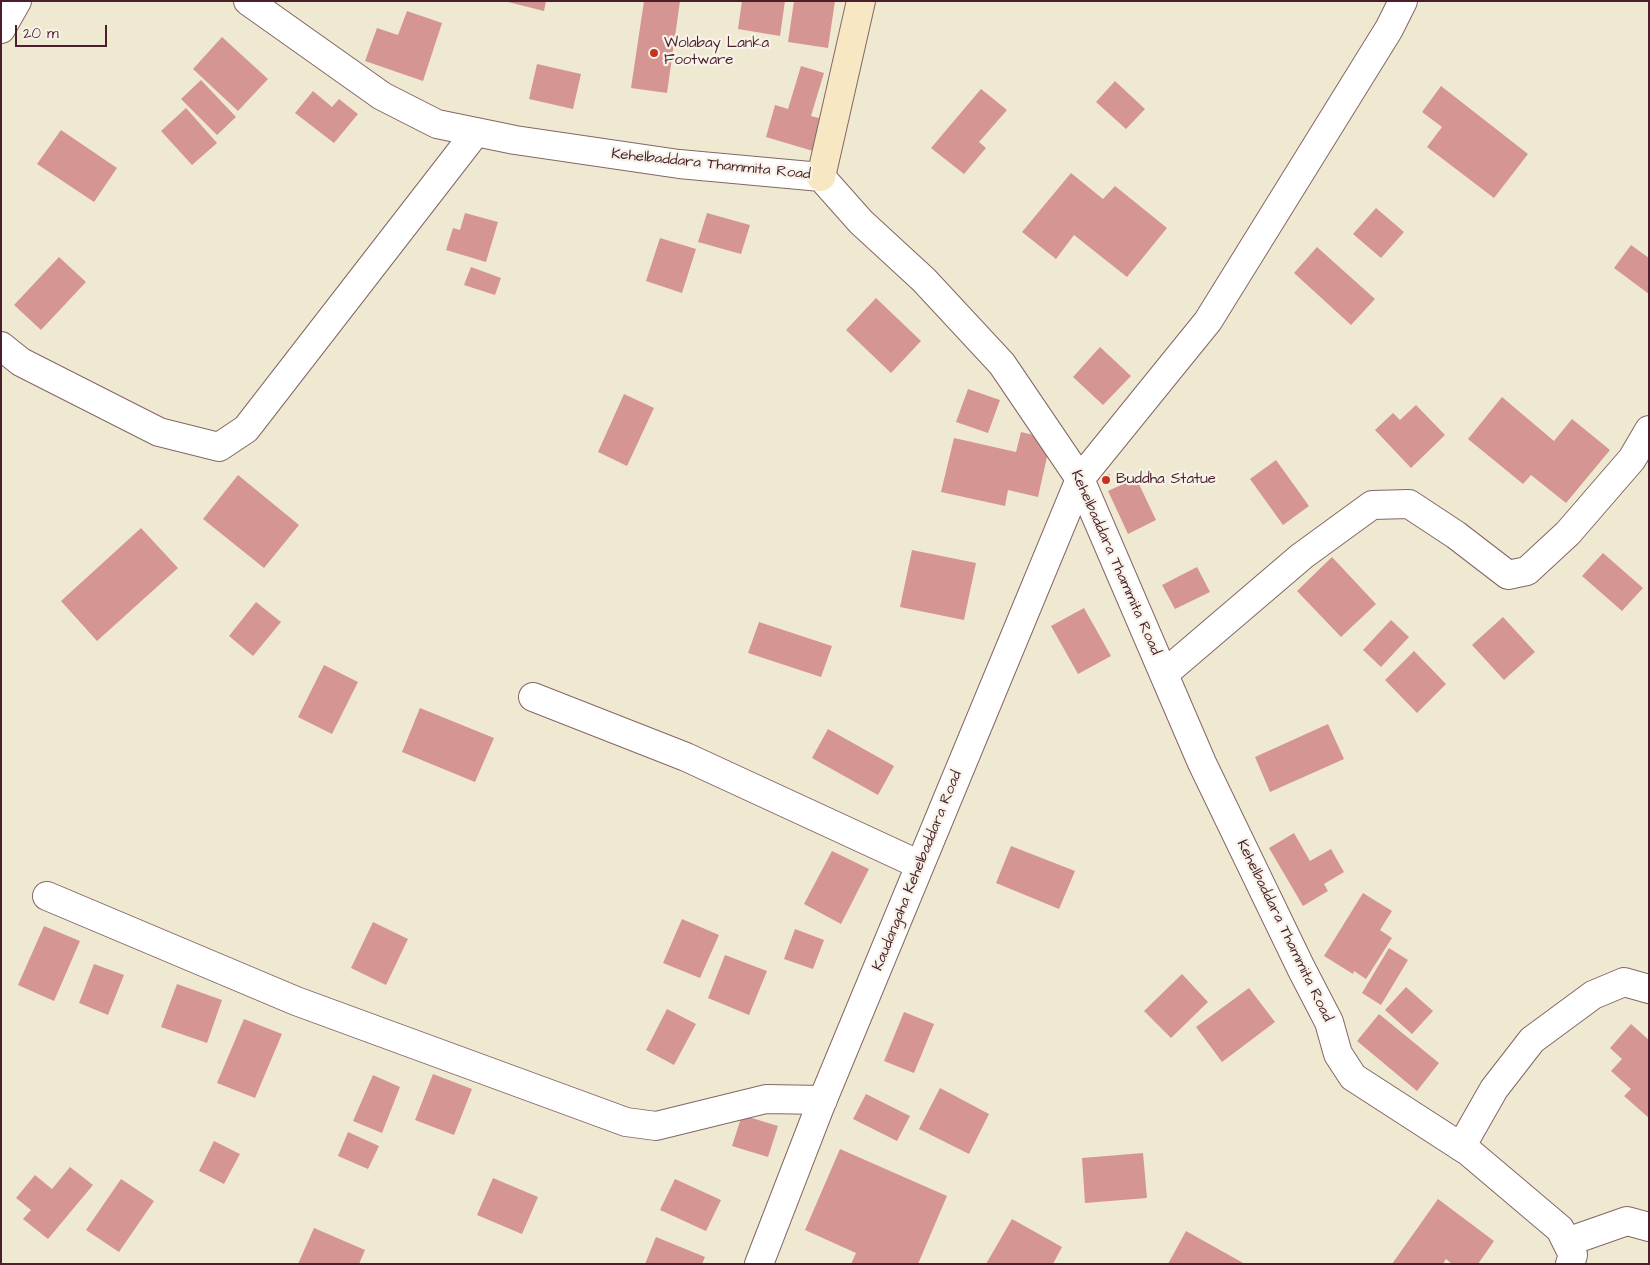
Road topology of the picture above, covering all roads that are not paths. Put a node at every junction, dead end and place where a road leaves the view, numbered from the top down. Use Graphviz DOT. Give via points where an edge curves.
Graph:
graph roads {
  1 [pos="17,1"];
  2 [pos="248,1"];
  3 [pos="861,1"];
  4 [pos="1403,1"];
  5 [pos="1,28"];
  6 [pos="476,132"];
  7 [pos="821,177"];
  8 [pos="1,346"];
  9 [pos="1649,430"];
  10 [pos="1080,479"];
  11 [pos="1165,673"];
  12 [pos="533,697"];
  13 [pos="920,865"];
  14 [pos="47,896"];
  15 [pos="1649,989"];
  16 [pos="823,1100"];
  17 [pos="1461,1147"];
  18 [pos="1649,1227"];
  19 [pos="1569,1253"];
  20 [pos="759,1264"];
  1 -- 5 [label="street"];
  2 -- 6 [label="street, Kehelbaddara Thammita Road" via="382,96 437,124"];
  3 -- 7 [label="street"];
  4 -- 10 [label="street, Kaudangaha Kehelbaddara Road" via="1384,37 1208,321"];
  6 -- 7 [label="street, Kehelbaddara Thammita Road" via="679,164"];
  6 -- 8 [label="street" via="246,429 219,447 159,432 21,362"];
  7 -- 10 [label="street, Kehelbaddara Thammita Road" via="861,222 924,280 1002,364"];
  9 -- 11 [label="street" via="1632,459 1568,533 1527,571 1508,575 1456,534 1409,504 1372,505 1302,556"];
  10 -- 11 [label="street, Kehelbaddara Thammita Road"];
  10 -- 13 [label="street, Kaudangaha Kehelbaddara Road"];
  11 -- 17 [label="street, Kehelbaddara Thammita Road" via="1202,763 1329,1022 1338,1054 1353,1077"];
  12 -- 13 [label="street" via="686,757"];
  13 -- 16 [label="street, Kaudangaha Kehelbaddara Road"];
  14 -- 16 [label="street" via="296,1001 626,1122 656,1126 766,1099"];
  15 -- 17 [label="street" via="1624,982 1593,995 1532,1040 1494,1089"];
  16 -- 20 [label="street, Kaudangaha Kehelbaddara Road"];
  17 -- 19 [label="street, Kehelbaddara Thammita Road" via="1560,1229"];
  18 -- 19 [label="street" via="1627,1221"];
}
